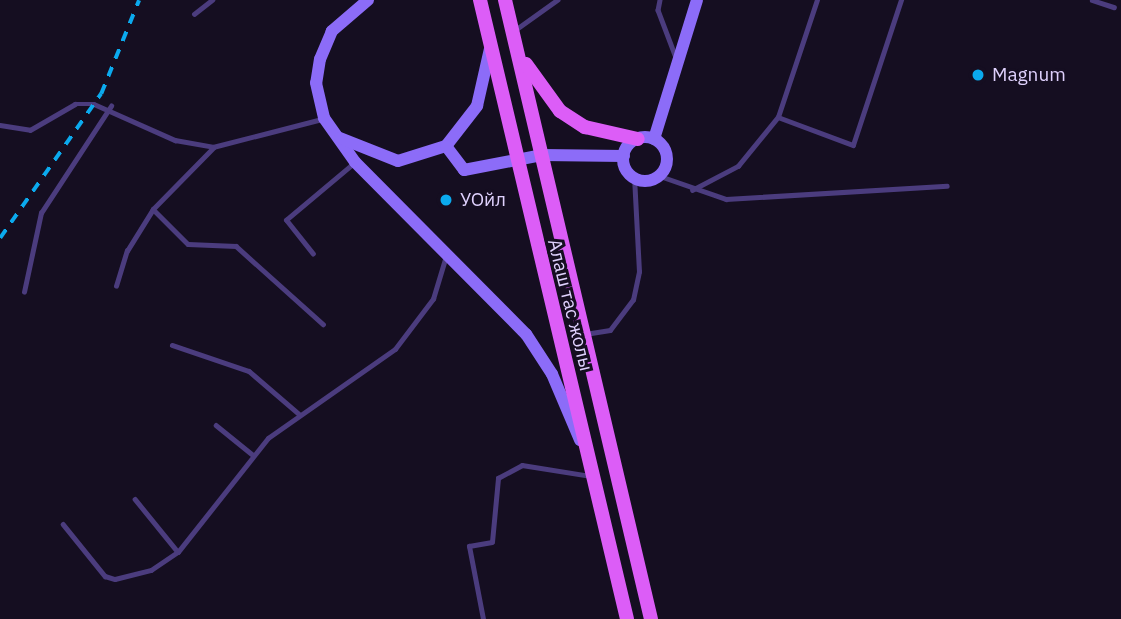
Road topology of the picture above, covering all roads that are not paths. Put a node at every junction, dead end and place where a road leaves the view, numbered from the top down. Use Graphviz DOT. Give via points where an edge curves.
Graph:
graph roads {
  1 [pos="212,0"];
  2 [pos="368,0"];
  3 [pos="480,0"];
  4 [pos="557,0"];
  5 [pos="660,0"];
  6 [pos="698,0"];
  7 [pos="817,0"];
  8 [pos="901,0"];
  9 [pos="1091,0"];
  10 [pos="505,4"];
  11 [pos="1114,7"];
  12 [pos="194,14"];
  13 [pos="514,39"];
  14 [pos="490,49"];
  15 [pos="679,64"];
  16 [pos="111,106"];
  17 [pos="778,117"];
  18 [pos="324,118"];
  19 [pos="0,125"];
  20 [pos="340,137"];
  21 [pos="638,139"];
  22 [pos="654,139"];
  23 [pos="446,146"];
  24 [pos="213,147"];
  25 [pos="541,155"];
  26 [pos="624,156"];
  27 [pos="513,159"];
  28 [pos="355,162"];
  29 [pos="660,176"];
  30 [pos="634,178"];
  31 [pos="947,186"];
  32 [pos="691,191"];
  33 [pos="153,209"];
  34 [pos="447,252"];
  35 [pos="313,254"];
  36 [pos="116,286"];
  37 [pos="24,292"];
  38 [pos="323,324"];
  39 [pos="584,334"];
  40 [pos="172,345"];
  41 [pos="298,413"];
  42 [pos="216,425"];
  43 [pos="253,455"];
  44 [pos="592,471"];
  45 [pos="135,499"];
  46 [pos="63,524"];
  47 [pos="178,552"];
  48 [pos="483,619"];
  49 [pos="627,619"];
  50 [pos="651,619"];
  1 -- 12 [label="lane"];
  2 -- 18 [label="main road" via="332,31 320,60 316,83"];
  3 -- 14 [label="main road, Алаш тас жолы"];
  4 -- 13 [label="lane"];
  5 -- 15 [label="lane" via="657,10"];
  6 -- 15 [label="main road"];
  7 -- 17 [label="lane"];
  8 -- 17 [label="lane" via="853,145"];
  9 -- 11 [label="lane"];
  10 -- 13 [label="main road, Алаш тас жолы"];
  13 -- 21 [label="main road" via="560,111 585,127"];
  13 -- 25 [label="main road, Алаш тас жолы"];
  14 -- 23 [label="main road" via="477,106"];
  14 -- 27 [label="main road, Алаш тас жолы"];
  15 -- 22 [label="main road"];
  16 -- 19 [label="lane" via="75,104 30,130"];
  16 -- 24 [label="lane" via="175,140"];
  16 -- 37 [label="lane" via="41,213"];
  17 -- 32 [label="lane" via="738,166"];
  18 -- 20 [label="main road"];
  18 -- 24 [label="lane"];
  20 -- 23 [label="main road" via="398,161"];
  20 -- 28 [label="main road"];
  21 -- 22 [label="main road"];
  21 -- 26 [label="main road"];
  22 -- 29 [label="main road" via="667,156"];
  23 -- 27 [label="main road" via="464,170"];
  24 -- 33 [label="lane"];
  25 -- 26 [label="main road"];
  25 -- 27 [label="main road"];
  25 -- 39 [label="main road, Алаш тас жолы"];
  26 -- 30 [label="main road"];
  27 -- 44 [label="main road, Алаш тас жолы"];
  28 -- 34 [label="main road"];
  28 -- 35 [label="lane" via="286,220"];
  29 -- 30 [label="main road"];
  29 -- 32 [label="lane"];
  30 -- 39 [label="lane" via="639,272 634,300 610,330"];
  31 -- 32 [label="lane" via="800,198 726,199"];
  33 -- 36 [label="lane" via="127,251"];
  33 -- 38 [label="lane" via="188,244 236,246"];
  34 -- 41 [label="lane" via="433,299 395,349"];
  34 -- 44 [label="main road" via="526,334 552,374"];
  39 -- 50 [label="main road, Алаш тас жолы"];
  40 -- 41 [label="lane" via="249,371"];
  41 -- 43 [label="lane"];
  42 -- 43 [label="lane"];
  43 -- 47 [label="lane"];
  44 -- 48 [label="lane" via="522,465 498,478 492,542 470,546"];
  44 -- 49 [label="main road, Алаш тас жолы"];
  45 -- 47 [label="lane"];
  46 -- 47 [label="lane" via="105,576 115,579 151,570"];
}
